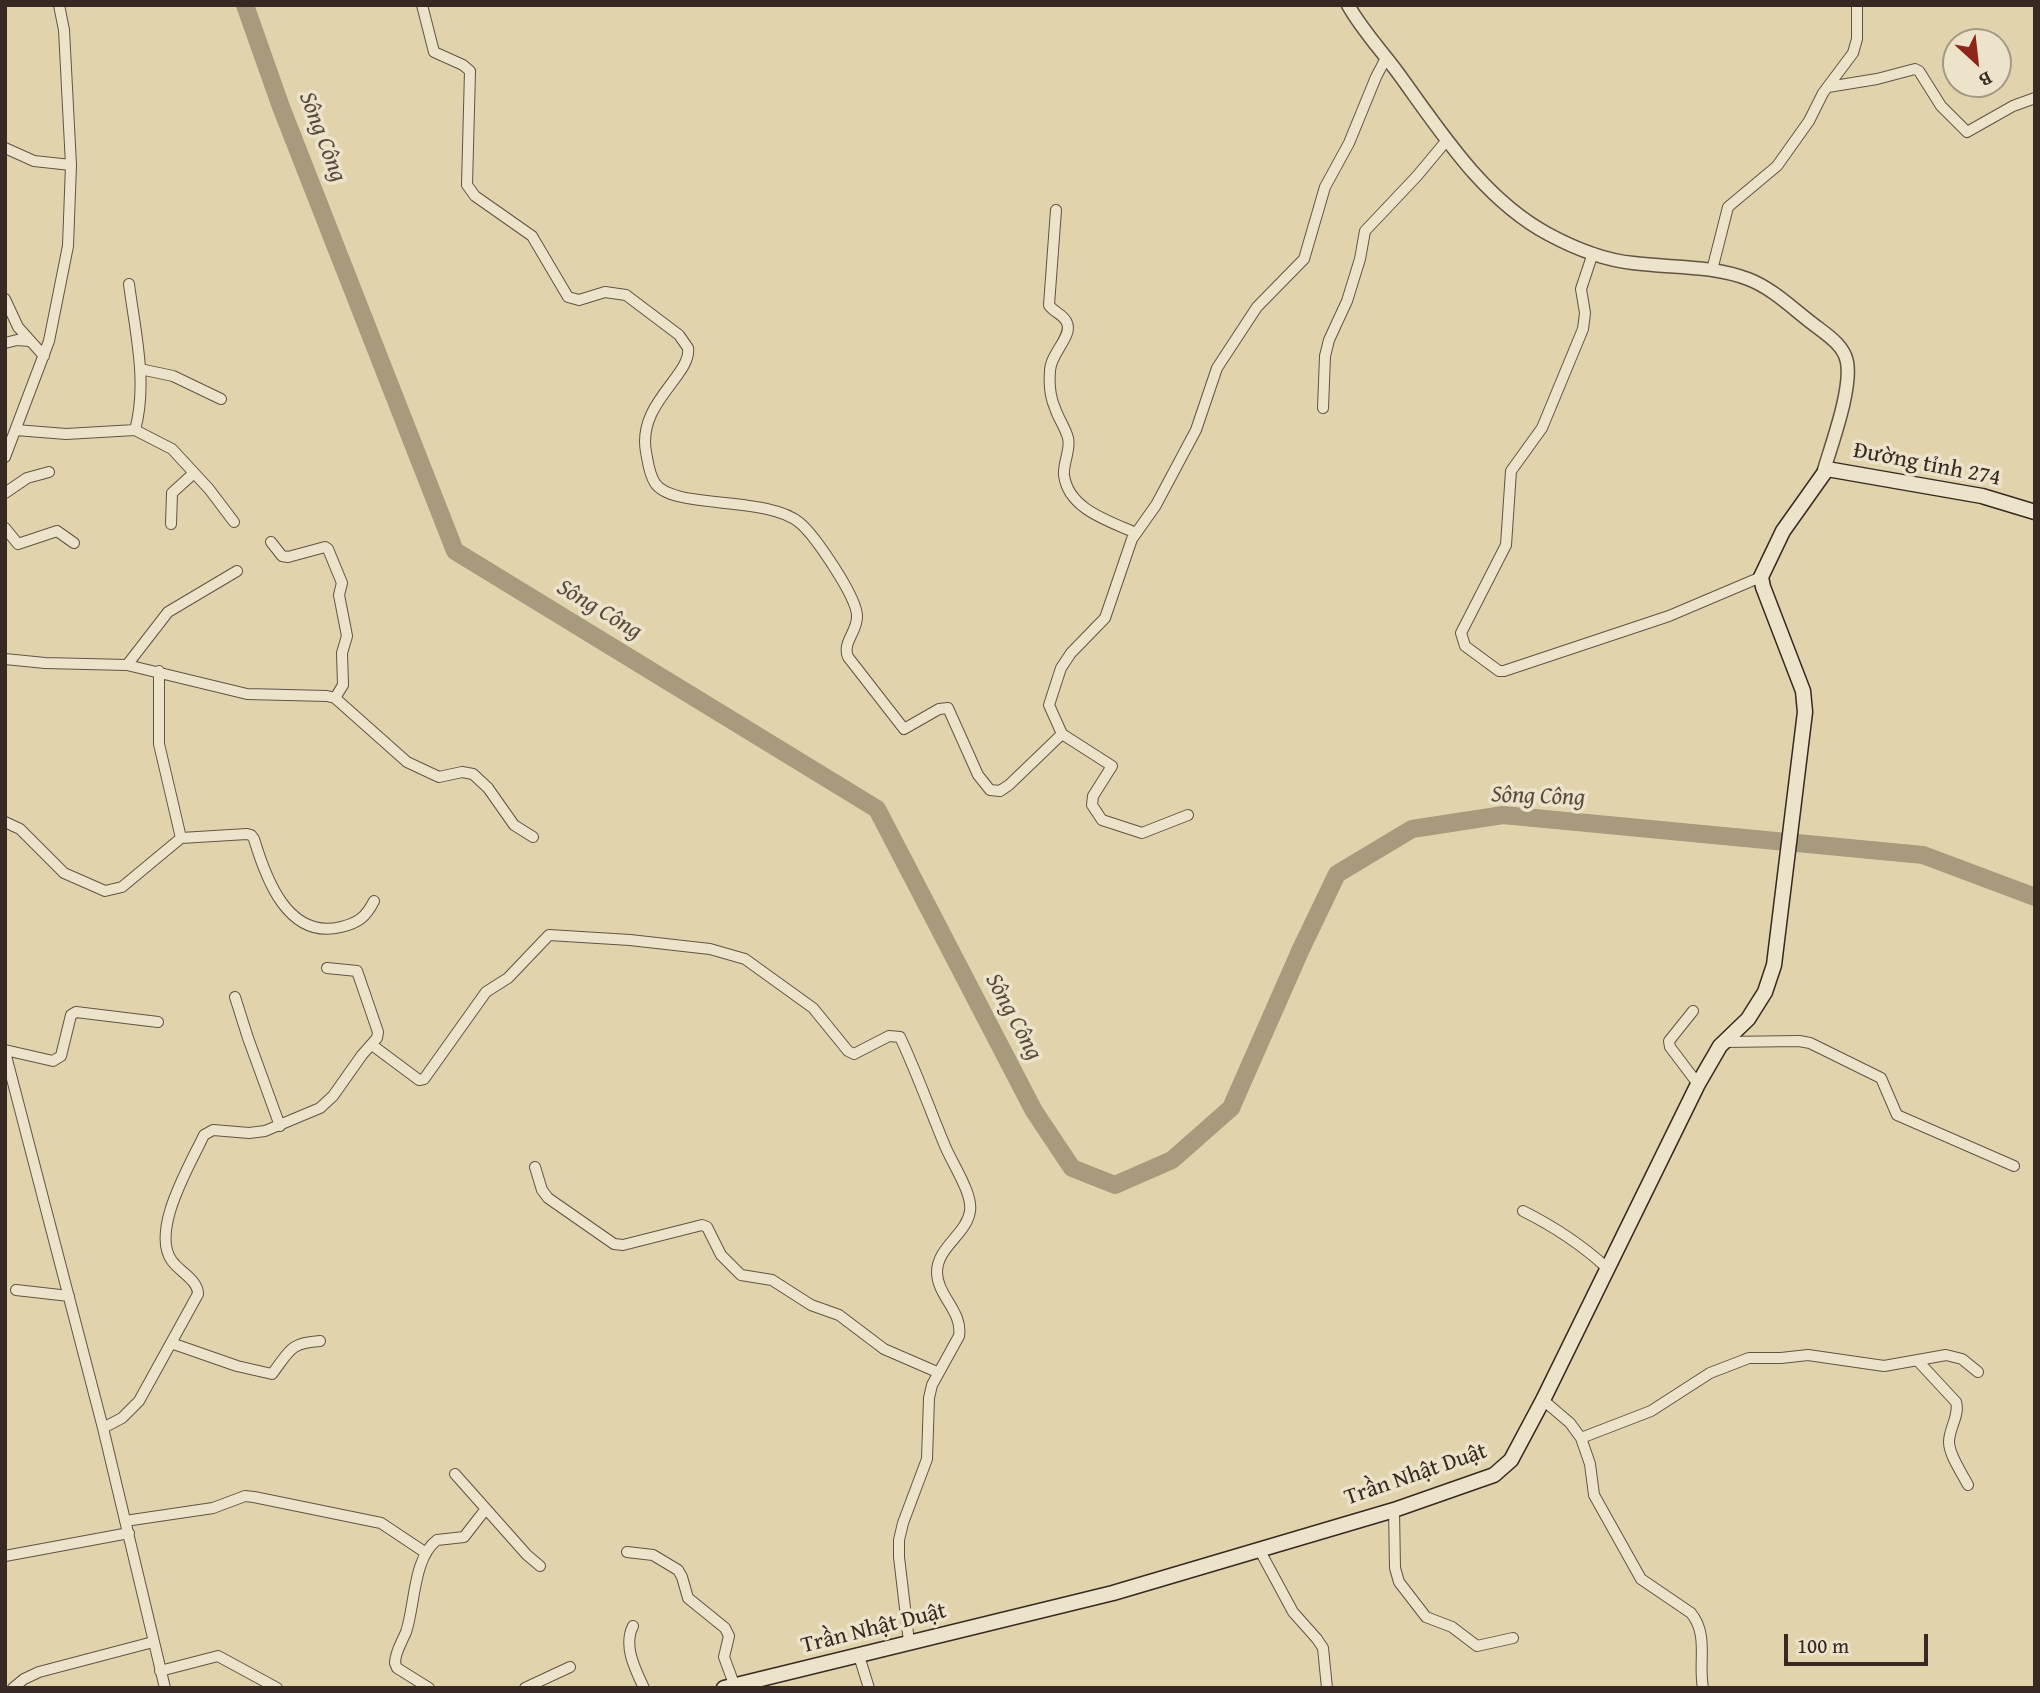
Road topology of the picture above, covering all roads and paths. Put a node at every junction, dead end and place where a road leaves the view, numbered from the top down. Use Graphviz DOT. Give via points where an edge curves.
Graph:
graph roads {
  1 [pos="59,5"];
  2 [pos="422,5"];
  3 [pos="1348,5"];
  4 [pos="1857,5"];
  5 [pos="1387,58"];
  6 [pos="1828,87"];
  7 [pos="2035,97"];
  8 [pos="1447,140"];
  9 [pos="5,148"];
  10 [pos="71,164"];
  11 [pos="1056,209"];
  12 [pos="1593,253"];
  13 [pos="1712,270"];
  14 [pos="129,284"];
  15 [pos="5,299"];
  16 [pos="29,341"];
  17 [pos="5,343"];
  18 [pos="44,356"];
  19 [pos="140,369"];
  20 [pos="221,399"];
  21 [pos="1323,408"];
  22 [pos="16,430"];
  23 [pos="135,430"];
  24 [pos="5,457"];
  25 [pos="1824,470"];
  26 [pos="49,472"];
  27 [pos="194,473"];
  28 [pos="5,493"];
  29 [pos="2035,512"];
  30 [pos="234,522"];
  31 [pos="171,524"];
  32 [pos="5,528"];
  33 [pos="1136,533"];
  34 [pos="271,542"];
  35 [pos="75,543"];
  36 [pos="237,571"];
  37 [pos="1761,578"];
  38 [pos="5,659"];
  39 [pos="127,665"];
  40 [pos="159,671"];
  41 [pos="335,698"];
  42 [pos="1062,734"];
  43 [pos="1188,815"];
  44 [pos="5,821"];
  45 [pos="533,837"];
  46 [pos="181,838"];
  47 [pos="374,901"];
  48 [pos="327,968"];
  49 [pos="236,997"];
  50 [pos="1693,1011"];
  51 [pos="159,1021"];
  52 [pos="1723,1042"];
  53 [pos="372,1045"];
  54 [pos="5,1051"];
  55 [pos="1698,1084"];
  56 [pos="279,1126"];
  57 [pos="2014,1166"];
  58 [pos="535,1167"];
  59 [pos="1523,1211"];
  60 [pos="1607,1268"];
  61 [pos="16,1290"];
  62 [pos="69,1296"];
  63 [pos="320,1341"];
  64 [pos="171,1343"];
  65 [pos="1917,1360"];
  66 [pos="937,1372"];
  67 [pos="1978,1372"];
  68 [pos="1543,1400"];
  69 [pos="103,1428"];
  70 [pos="1581,1438"];
  71 [pos="455,1474"];
  72 [pos="1968,1485"];
  73 [pos="485,1510"];
  74 [pos="1394,1510"];
  75 [pos="125,1521"];
  76 [pos="129,1533"];
  77 [pos="1259,1549"];
  78 [pos="627,1552"];
  79 [pos="426,1553"];
  80 [pos="5,1556"];
  81 [pos="540,1566"];
  82 [pos="633,1626"];
  83 [pos="1513,1638"];
  84 [pos="153,1642"];
  85 [pos="909,1642"];
  86 [pos="859,1656"];
  87 [pos="569,1667"];
  88 [pos="160,1671"];
  89 [pos="729,1686"];
  90 [pos="13,1688"];
  91 [pos="164,1688"];
  92 [pos="277,1688"];
  93 [pos="429,1688"];
  94 [pos="525,1688"];
  95 [pos="644,1688"];
  96 [pos="869,1688"];
  97 [pos="1327,1688"];
  98 [pos="1703,1688"];
  1 -- 10 [label="street"];
  2 -- 42 [label="street" via="434,52 470,71 467,185 475,196 532,236 568,296 579,300 605,292 626,295 679,335 688,348 687,361 650,415 645,448 655,484 669,494 755,505 800,523 844,582 857,612 846,647 848,657 904,729 948,708 974,767 990,790 1000,791 1009,785"];
  3 -- 5 [label="street"];
  4 -- 6 [label="street" via="1856,46"];
  5 -- 8 [label="street"];
  5 -- 33 [label="street" via="1325,187 1304,259 1258,307 1217,368 1196,429"];
  6 -- 7 [label="street" via="1915,69 1966,132"];
  6 -- 13 [label="street" via="1777,166 1728,207"];
  8 -- 12 [label="street" via="1523,219"];
  8 -- 21 [label="street" via="1365,231 1350,291 1325,356"];
  9 -- 10 [label="street" via="34,161"];
  10 -- 18 [label="street" via="68,247"];
  11 -- 33 [label="street" via="1049,305 1069,327 1049,373 1054,408 1069,440 1066,483 1081,505"];
  12 -- 13 [label="street" via="1633,263"];
  12 -- 37 [label="street" via="1581,289 1583,329 1542,428 1511,471 1506,545 1461,634 1465,646 1504,671 1669,616"];
  13 -- 25 [label="street" via="1765,287 1841,348 1847,378"];
  14 -- 19 [label="street"];
  15 -- 16 [label="street"];
  16 -- 17 [label="street"];
  16 -- 18 [label="street"];
  18 -- 22 [label="street"];
  19 -- 20 [label="street" via="173,376"];
  19 -- 23 [label="street"];
  22 -- 23 [label="street" via="66,434"];
  22 -- 24 [label="street"];
  23 -- 27 [label="street" via="172,449"];
  25 -- 29 [label="main road, Đường tỉnh 274" via="1982,496"];
  25 -- 37 [label="main road, Đường tỉnh 274" via="1783,531"];
  26 -- 28 [label="street" via="27,478"];
  27 -- 30 [label="street"];
  27 -- 31 [label="street" via="172,494"];
  32 -- 35 [label="street" via="18,544 57,531"];
  33 -- 42 [label="street" via="1105,618 1061,668 1049,705"];
  34 -- 41 [label="street" via="288,557 328,548 342,583 338,595 347,636 342,653 343,685"];
  36 -- 39 [label="street" via="169,612"];
  37 -- 52 [label="main road, Trần Nhật Duật" via="1803,691 1805,712 1774,965 1765,992 1748,1019"];
  38 -- 39 [label="street"];
  39 -- 40 [label="street"];
  40 -- 41 [label="street" via="247,694"];
  40 -- 46 [label="street" via="160,752"];
  41 -- 45 [label="street" via="408,762 439,777 473,774 514,825"];
  42 -- 43 [label="street" via="1112,766 1093,796 1092,805 1102,820 1138,834"];
  44 -- 46 [label="street" via="20,829 64,873 105,891 122,887"];
  46 -- 47 [label="street" via="251,835 275,893 307,926 346,926 367,915"];
  48 -- 53 [label="street" via="352,969 360,975 378,1027"];
  49 -- 56 [label="street"];
  50 -- 55 [label="street" via="1669,1041"];
  51 -- 54 [label="street" via="76,1012 71,1015 57,1060"];
  52 -- 55 [label="main road, Trần Nhật Duật"];
  52 -- 57 [label="street" via="1810,1043 1881,1078 1897,1115"];
  53 -- 56 [label="street" via="327,1103"];
  53 -- 66 [label="street" via="419,1080 424,1079 486,992 508,978 549,935 715,950 745,959 813,1008 854,1054 889,1036 900,1037 970,1204 967,1220 937,1271 960,1328"];
  54 -- 62 [label="street"];
  55 -- 60 [label="main road, Trần Nhật Duật"];
  56 -- 64 [label="street" via="249,1133 213,1130 204,1135 166,1229 169,1256 198,1289"];
  58 -- 66 [label="street" via="548,1198 607,1241 622,1245 707,1227 721,1255 741,1275 772,1280 811,1305 839,1315 884,1349"];
  59 -- 60 [label="street" via="1555,1227"];
  60 -- 68 [label="main road, Trần Nhật Duật"];
  61 -- 62 [label="street"];
  62 -- 69 [label="street"];
  63 -- 64 [label="street" via="300,1342 272,1374"];
  64 -- 69 [label="street" via="139,1401"];
  65 -- 67 [label="street" via="1954,1356"];
  65 -- 70 [label="street" via="1884,1366 1808,1355 1749,1358 1710,1373 1651,1411"];
  65 -- 72 [label="street" via="1956,1402 1949,1447"];
  66 -- 85 [label="street" via="929,1398 927,1459 899,1540"];
  68 -- 70 [label="street"];
  68 -- 74 [label="main road, Trần Nhật Duật" via="1503,1469 1488,1479"];
  69 -- 75 [label="street"];
  70 -- 98 [label="street" via="1594,1495 1641,1579 1697,1620"];
  71 -- 73 [label="street"];
  73 -- 79 [label="street" via="464,1537 438,1540"];
  73 -- 81 [label="street"];
  74 -- 77 [label="main road, Trần Nhật Duật"];
  74 -- 83 [label="street" via="1396,1575 1420,1612 1452,1627 1477,1646"];
  75 -- 76 [label="street"];
  75 -- 79 [label="street" via="213,1508 245,1496 381,1524"];
  76 -- 80 [label="street"];
  76 -- 84 [label="street"];
  77 -- 85 [label="main road, Trần Nhật Duật" via="1113,1593"];
  77 -- 97 [label="street" via="1293,1612 1323,1648"];
  78 -- 89 [label="street" via="653,1555 678,1570 688,1598 725,1628"];
  79 -- 93 [label="street" via="395,1658 397,1668"];
  82 -- 95 [label="street" via="629,1643"];
  84 -- 88 [label="street"];
  84 -- 90 [label="street" via="39,1672"];
  85 -- 86 [label="main road, Trần Nhật Duật"];
  86 -- 89 [label="main road, Trần Nhật Duật"];
  86 -- 96 [label="street"];
  87 -- 94 [label="street"];
  88 -- 91 [label="street"];
  88 -- 92 [label="street" via="218,1656"];
}
